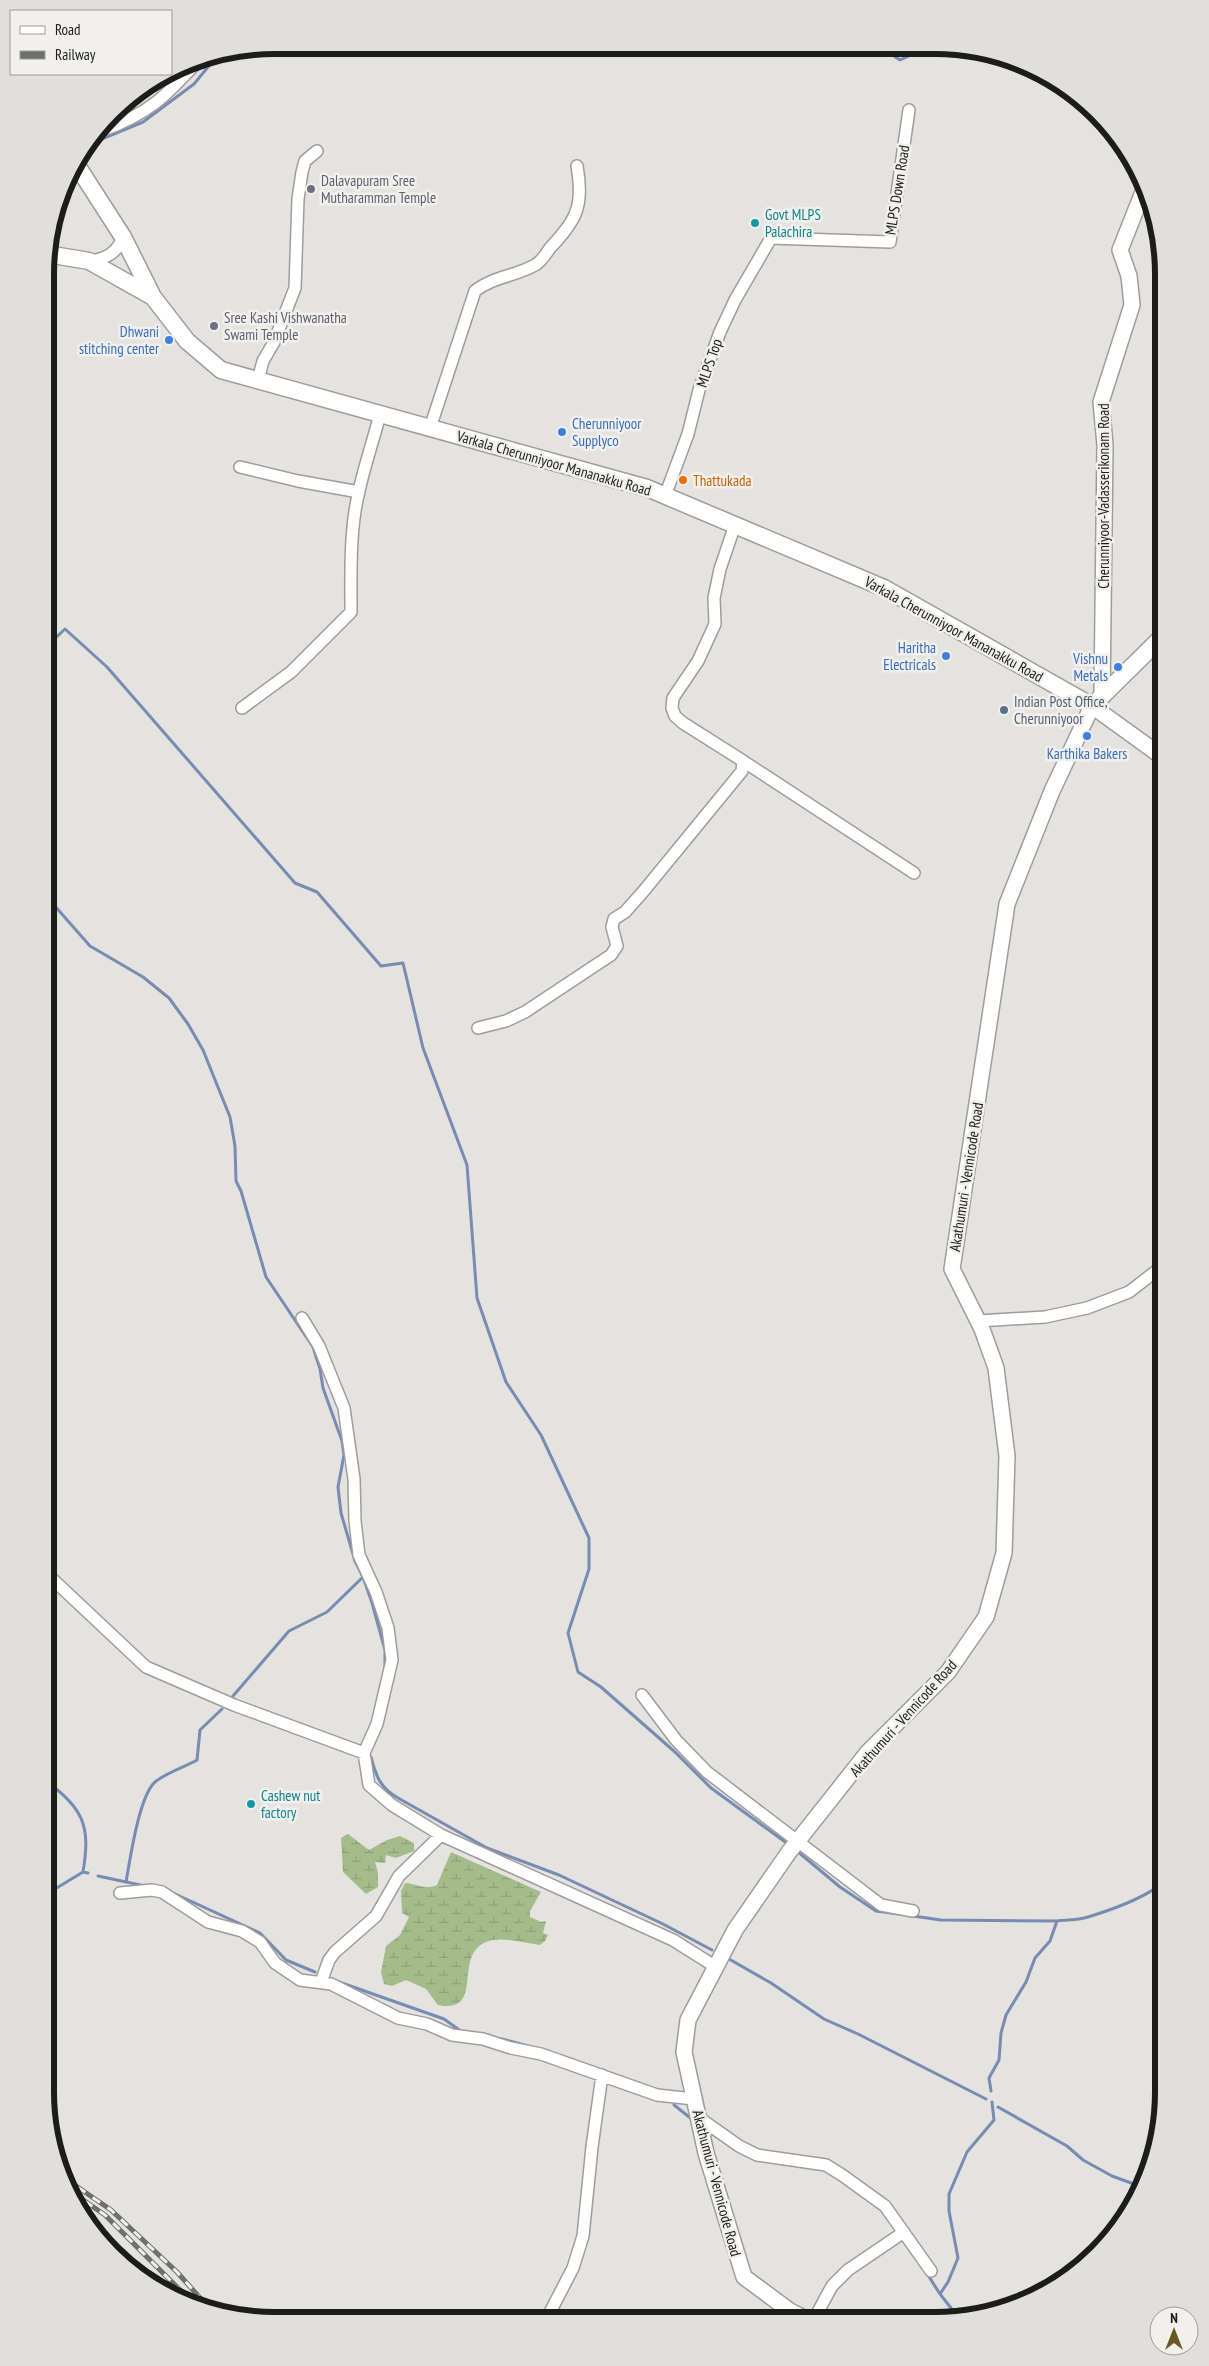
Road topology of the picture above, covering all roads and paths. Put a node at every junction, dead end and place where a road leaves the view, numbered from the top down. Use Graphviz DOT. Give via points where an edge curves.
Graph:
graph roads {
  1 [pos="188,72"];
  2 [pos="910,110"];
  3 [pos="109,128"];
  4 [pos="317,151"];
  5 [pos="578,166"];
  6 [pos="80,170"];
  7 [pos="1141,197"];
  8 [pos="123,237"];
  9 [pos="771,238"];
  10 [pos="55,255"];
  11 [pos="89,261"];
  12 [pos="153,297"];
  13 [pos="258,380"];
  14 [pos="380,414"];
  15 [pos="430,428"];
  16 [pos="240,467"];
  17 [pos="359,492"];
  18 [pos="665,496"];
  19 [pos="735,525"];
  20 [pos="1155,644"];
  21 [pos="1097,700"];
  22 [pos="242,708"];
  23 [pos="1155,750"];
  24 [pos="743,761"];
  25 [pos="914,873"];
  26 [pos="478,1028"];
  27 [pos="1155,1272"];
  28 [pos="302,1318"];
  29 [pos="978,1321"];
  30 [pos="54,1581"];
  31 [pos="642,1695"];
  32 [pos="364,1753"];
  33 [pos="441,1835"];
  34 [pos="798,1841"];
  35 [pos="120,1893"];
  36 [pos="913,1911"];
  37 [pos="716,1967"];
  38 [pos="321,1982"];
  39 [pos="602,2075"];
  40 [pos="694,2099"];
  41 [pos="698,2117"];
  42 [pos="904,2232"];
  43 [pos="931,2270"];
  44 [pos="550,2312"];
  45 [pos="792,2312"];
  46 [pos="816,2312"];
  1 -- 3 [label="street" via="160,101 136,118"];
  2 -- 9 [label="street, MLPS Down Road" via="890,242"];
  4 -- 13 [label="street" via="305,161 301,181 295,288"];
  5 -- 15 [label="street" via="580,201 575,220 565,233 536,265 494,280 475,291"];
  6 -- 8 [label="main road"];
  7 -- 21 [label="street, Cherunniyoor-Vadasserikonam Road" via="1120,250 1129,276 1132,305 1101,402 1105,445"];
  8 -- 11 [label="street" via="117,250 108,257"];
  8 -- 12 [label="main road"];
  9 -- 18 [label="street, MLPS Top" via="720,332"];
  10 -- 11 [label="main road, Varkala Cherunniyoor Mananakku Road"];
  11 -- 12 [label="main road, Varkala Cherunniyoor Mananakku Road"];
  12 -- 13 [label="main road, Varkala Cherunniyoor Mananakku Road" via="187,341 221,370"];
  13 -- 14 [label="main road, Varkala Cherunniyoor Mananakku Road"];
  14 -- 15 [label="main road, Varkala Cherunniyoor Mananakku Road"];
  14 -- 17 [label="street"];
  15 -- 18 [label="main road, Varkala Cherunniyoor Mananakku Road" via="647,488"];
  16 -- 17 [label="street"];
  17 -- 22 [label="street" via="350,570 350,612 291,672"];
  18 -- 19 [label="main road, Varkala Cherunniyoor Mananakku Road"];
  19 -- 21 [label="main road, Varkala Cherunniyoor Mananakku Road" via="884,588"];
  19 -- 24 [label="street" via="714,598 715,624 698,661 673,698 672,708 683,723"];
  20 -- 21 [label="main road"];
  21 -- 23 [label="street, Varkala Cherunniyoor Mananakku Road"];
  21 -- 29 [label="street, Akathumuri - Vennicode Road" via="1052,791 1007,904 952,1269"];
  24 -- 25 [label="street"];
  24 -- 26 [label="street" via="742,771 688,838 642,894 614,919 612,927 617,946 611,955 526,1012"];
  27 -- 29 [label="street" via="1129,1292 1087,1308 1045,1317"];
  28 -- 32 [label="street" via="319,1346 344,1408 354,1479 359,1555 388,1628 392,1660 377,1724"];
  29 -- 34 [label="street, Akathumuri - Vennicode Road" via="996,1368 1008,1456 1004,1553 986,1617 948,1672 868,1752"];
  30 -- 32 [label="street" via="146,1667 234,1705"];
  31 -- 34 [label="street" via="676,1740 707,1772"];
  32 -- 33 [label="street" via="369,1785 392,1805"];
  33 -- 37 [label="street" via="673,1940"];
  33 -- 38 [label="street" via="399,1876 376,1916 335,1952"];
  34 -- 36 [label="street" via="881,1905"];
  34 -- 37 [label="street, Akathumuri - Vennicode Road" via="735,1930"];
  35 -- 38 [label="street" via="162,1892 208,1922 242,1931 260,1942 275,1963 300,1980"];
  37 -- 40 [label="street, Akathumuri - Vennicode Road" via="688,2020 684,2052"];
  38 -- 39 [label="street" via="398,2018 541,2054"];
  39 -- 40 [label="street" via="657,2095"];
  39 -- 44 [label="street" via="583,2236 573,2268"];
  40 -- 41 [label="street, Akathumuri - Vennicode Road"];
  41 -- 42 [label="street" via="739,2146 757,2154 826,2165 885,2206"];
  41 -- 45 [label="street, Akathumuri - Vennicode Road" via="744,2277"];
  42 -- 43 [label="street"];
  42 -- 46 [label="street" via="848,2270 832,2286"];
}
